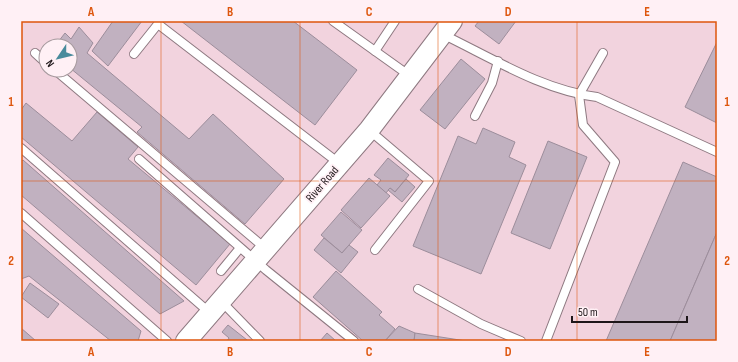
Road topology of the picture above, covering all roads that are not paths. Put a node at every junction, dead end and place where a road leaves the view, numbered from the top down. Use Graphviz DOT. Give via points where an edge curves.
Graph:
graph roads {
  1 [pos="333,21"];
  2 [pos="395,21"];
  3 [pos="447,28"];
  4 [pos="375,51"];
  5 [pos="35,53"];
  6 [pos="603,53"];
  7 [pos="134,54"];
  8 [pos="38,56"];
  9 [pos="498,61"];
  10 [pos="410,77"];
  11 [pos="64,78"];
  12 [pos="579,95"];
  13 [pos="476,116"];
  14 [pos="369,130"];
  15 [pos="21,148"];
  16 [pos="717,152"];
  17 [pos="139,159"];
  18 [pos="340,164"];
  19 [pos="21,213"];
  20 [pos="240,248"];
  21 [pos="375,250"];
  22 [pos="261,255"];
  23 [pos="221,271"];
  24 [pos="418,289"];
  25 [pos="216,308"];
  26 [pos="167,341"];
  27 [pos="186,341"];
  28 [pos="260,341"];
  29 [pos="354,341"];
  30 [pos="521,341"];
  31 [pos="546,341"];
  1 -- 4 [label="lane"];
  2 -- 4 [label="lane"];
  3 -- 9 [label="lane"];
  3 -- 10 [label="street, River Road"];
  4 -- 10 [label="lane"];
  5 -- 8 [label="lane"];
  6 -- 12 [label="lane"];
  7 -- 18 [label="lane" via="158,24"];
  9 -- 12 [label="lane" via="540,82"];
  9 -- 13 [label="lane" via="492,83"];
  10 -- 14 [label="street, River Road"];
  11 -- 22 [label="lane"];
  12 -- 16 [label="lane" via="597,97"];
  12 -- 31 [label="lane" via="583,125 615,162"];
  14 -- 18 [label="street, River Road"];
  14 -- 21 [label="lane" via="429,181"];
  15 -- 25 [label="lane"];
  17 -- 20 [label="lane"];
  18 -- 22 [label="street, River Road"];
  19 -- 26 [label="lane"];
  20 -- 22 [label="lane"];
  20 -- 23 [label="lane"];
  22 -- 25 [label="street, River Road"];
  22 -- 29 [label="lane"];
  24 -- 30 [label="lane" via="481,324"];
  25 -- 27 [label="street, River Road"];
  25 -- 28 [label="lane"];
}
